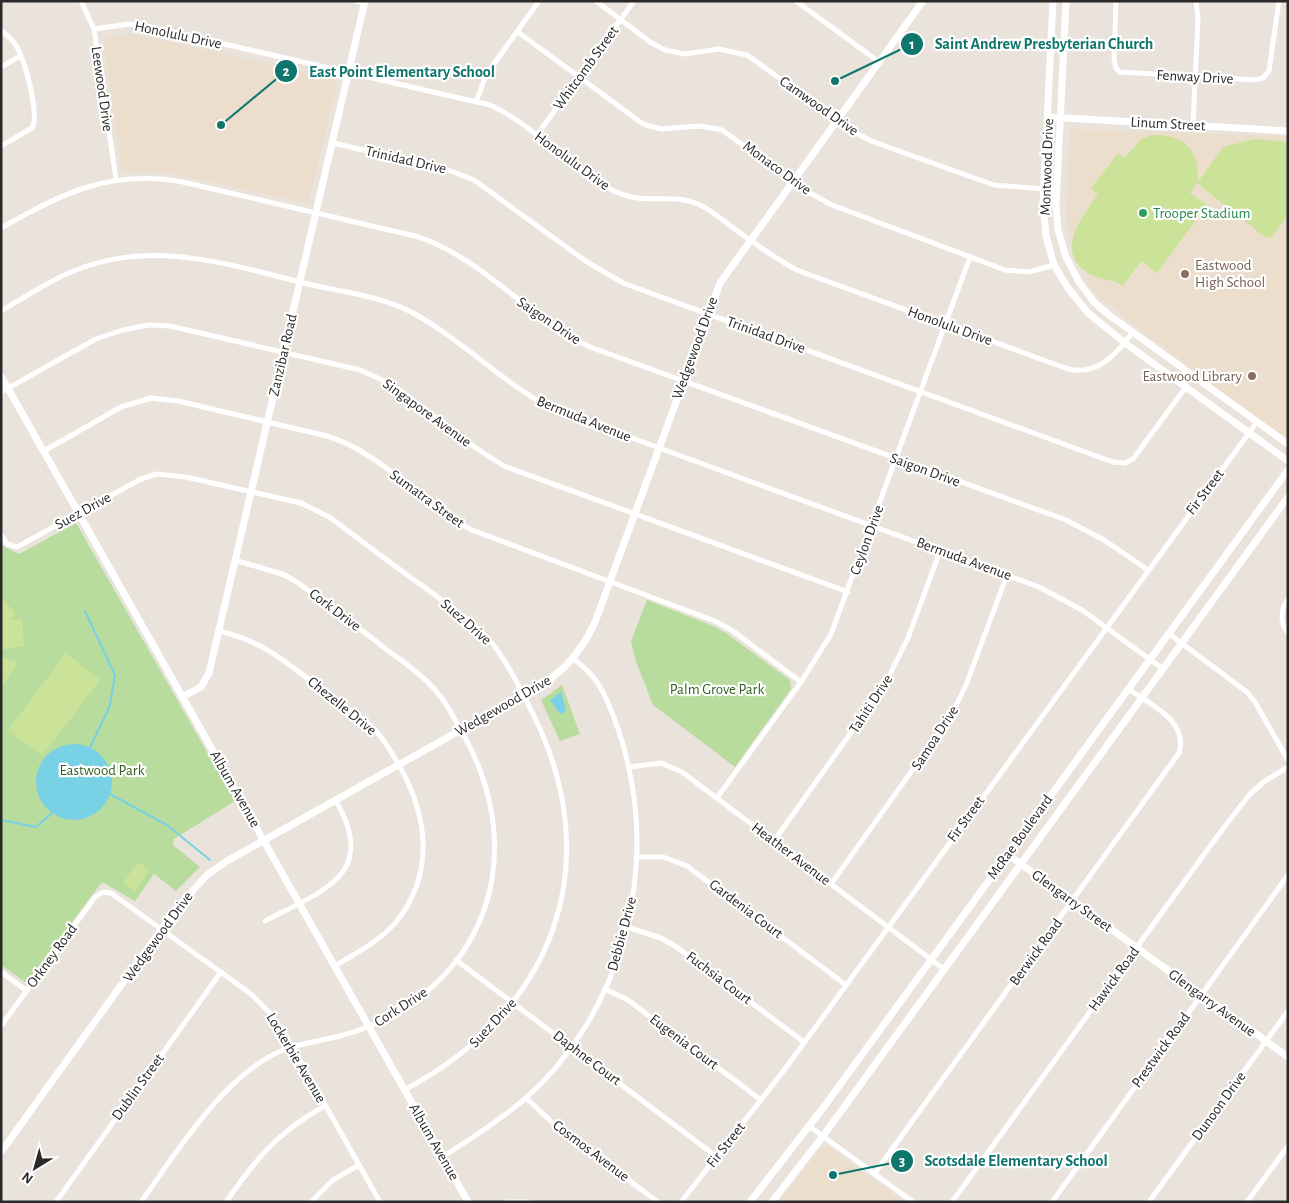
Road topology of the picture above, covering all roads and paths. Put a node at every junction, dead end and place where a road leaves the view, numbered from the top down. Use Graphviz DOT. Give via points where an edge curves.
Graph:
graph roads {
  1 [pos="81,1"];
  2 [pos="356,1"];
  3 [pos="539,1"];
  4 [pos="596,1"];
  5 [pos="634,1"];
  6 [pos="796,1"];
  7 [pos="923,1"];
  8 [pos="1053,1"];
  9 [pos="1066,1"];
  10 [pos="1116,1"];
  11 [pos="1196,1"];
  12 [pos="1279,1"];
  13 [pos="365,2"];
  14 [pos="620,20"];
  15 [pos="94,29"];
  16 [pos="1,30"];
  17 [pos="518,32"];
  18 [pos="20,56"];
  19 [pos="878,62"];
  20 [pos="1,67"];
  21 [pos="348,73"];
  22 [pos="579,77"];
  23 [pos="1195,78"];
  24 [pos="476,102"];
  25 [pos="1048,116"];
  26 [pos="1062,118"];
  27 [pos="836,119"];
  28 [pos="1193,125"];
  29 [pos="1288,132"];
  30 [pos="537,135"];
  31 [pos="333,143"];
  32 [pos="1,146"];
  33 [pos="116,179"];
  34 [pos="793,179"];
  35 [pos="1044,189"];
  36 [pos="1057,190"];
  37 [pos="316,213"];
  38 [pos="1,228"];
  39 [pos="749,240"];
  40 [pos="970,257"];
  41 [pos="1054,265"];
  42 [pos="300,282"];
  43 [pos="1,311"];
  44 [pos="708,314"];
  45 [pos="946,324"];
  46 [pos="1133,332"];
  47 [pos="1125,343"];
  48 [pos="283,352"];
  49 [pos="1,376"];
  50 [pos="683,380"];
  51 [pos="1186,387"];
  52 [pos="5,390"];
  53 [pos="921,392"];
  54 [pos="267,422"];
  55 [pos="1257,422"];
  56 [pos="1249,433"];
  57 [pos="1288,444"];
  58 [pos="659,448"];
  59 [pos="44,451"];
  60 [pos="897,460"];
  61 [pos="1288,461"];
  62 [pos="1288,470"];
  63 [pos="252,492"];
  64 [pos="1288,498"];
  65 [pos="78,513"];
  66 [pos="635,514"];
  67 [pos="872,526"];
  68 [pos="1,535"];
  69 [pos="940,551"];
  70 [pos="235,560"];
  71 [pos="1148,570"];
  72 [pos="1007,576"];
  73 [pos="611,582"];
  74 [pos="848,592"];
  75 [pos="1288,599"];
  76 [pos="1106,628"];
  77 [pos="219,631"];
  78 [pos="1168,633"];
  79 [pos="1288,634"];
  80 [pos="1183,643"];
  81 [pos="572,658"];
  82 [pos="1149,659"];
  83 [pos="1163,669"];
  84 [pos="801,682"];
  85 [pos="1128,688"];
  86 [pos="524,695"];
  87 [pos="182,697"];
  88 [pos="1142,698"];
  89 [pos="461,730"];
  90 [pos="1288,760"];
  91 [pos="399,765"];
  92 [pos="629,767"];
  93 [pos="1288,768"];
  94 [pos="716,798"];
  95 [pos="336,800"];
  96 [pos="265,841"];
  97 [pos="774,841"];
  98 [pos="1007,854"];
  99 [pos="637,857"];
  100 [pos="1021,864"];
  101 [pos="1288,875"];
  102 [pos="831,884"];
  103 [pos="106,892"];
  104 [pos="1072,901"];
  105 [pos="299,903"];
  106 [pos="265,922"];
  107 [pos="888,926"];
  108 [pos="627,927"];
  109 [pos="163,929"];
  110 [pos="1136,948"];
  111 [pos="456,960"];
  112 [pos="932,960"];
  113 [pos="335,966"];
  114 [pos="945,970"];
  115 [pos="1,972"];
  116 [pos="221,972"];
  117 [pos="846,985"];
  118 [pos="605,989"];
  119 [pos="27,991"];
  120 [pos="1201,994"];
  121 [pos="512,1003"];
  122 [pos="1288,1011"];
  123 [pos="1,1026"];
  124 [pos="369,1028"];
  125 [pos="1266,1041"];
  126 [pos="804,1042"];
  127 [pos="292,1047"];
  128 [pos="571,1047"];
  129 [pos="1288,1057"];
  130 [pos="404,1090"];
  131 [pos="526,1098"];
  132 [pos="761,1100"];
  133 [pos="325,1106"];
  134 [pos="809,1126"];
  135 [pos="824,1136"];
  136 [pos="1288,1146"];
  137 [pos="1,1152"];
  138 [pos="442,1157"];
  139 [pos="716,1157"];
  140 [pos="359,1165"];
  141 [pos="874,1174"];
  142 [pos="56,1202"];
  143 [pos="141,1202"];
  144 [pos="226,1202"];
  145 [pos="311,1202"];
  146 [pos="380,1202"];
  147 [pos="468,1202"];
  148 [pos="507,1202"];
  149 [pos="529,1202"];
  150 [pos="658,1202"];
  151 [pos="681,1202"];
  152 [pos="750,1202"];
  153 [pos="772,1202"];
  154 [pos="913,1202"];
  155 [pos="952,1202"];
  156 [pos="1052,1202"];
  157 [pos="1150,1202"];
  158 [pos="1247,1202"];
  1 -- 15 [label="street, Leewood Drive"];
  2 -- 13 [label="street"];
  3 -- 17 [label="street"];
  4 -- 14 [label="street, Camwood Drive"];
  5 -- 14 [label="street, Whitcomb Street"];
  6 -- 19 [label="street"];
  7 -- 19 [label="street, Wedgewood Drive"];
  8 -- 25 [label="street, Montwood Drive"];
  9 -- 26 [label="street, Montwood Drive"];
  10 -- 23 [label="street, Fenway Drive" via="1114,59 1120,72"];
  11 -- 23 [label="street"];
  12 -- 23 [label="street, Fenway Drive" via="1266,75 1255,80"];
  13 -- 21 [label="street, Zanzibar Road"];
  14 -- 22 [label="street, Whitcomb Street"];
  14 -- 27 [label="street, Camwood Drive" via="656,45 676,53 718,49 747,55"];
  15 -- 21 [label="street, Honolulu Drive" via="128,24 150,27"];
  15 -- 33 [label="street, Leewood Drive"];
  16 -- 18 [label="street"];
  17 -- 22 [label="street, Monaco Drive"];
  17 -- 24 [label="street" via="486,75"];
  18 -- 20 [label="street"];
  18 -- 32 [label="street" via="28,78 34,122 32,128"];
  19 -- 27 [label="street, Wedgewood Drive"];
  21 -- 24 [label="street, Honolulu Drive"];
  21 -- 31 [label="street, Zanzibar Road"];
  22 -- 30 [label="street, Whitcomb Street"];
  22 -- 34 [label="street, Monaco Drive" via="643,124 661,129 700,126 722,130"];
  23 -- 28 [label="street"];
  24 -- 30 [label="street, Honolulu Drive" via="500,110"];
  25 -- 26 [label="street, Linum Street"];
  25 -- 35 [label="street, Montwood Drive"];
  26 -- 28 [label="street, Linum Street"];
  26 -- 36 [label="street, Montwood Drive"];
  27 -- 34 [label="street, Wedgewood Drive"];
  27 -- 35 [label="street, Camwood Drive" via="871,141 984,182 1010,188"];
  28 -- 29 [label="street, Linum Street"];
  30 -- 39 [label="street, Honolulu Drive" via="612,190 646,200 682,200 698,204"];
  31 -- 37 [label="street, Zanzibar Road"];
  31 -- 44 [label="street, Trinidad Drive" via="448,170 474,180 607,275"];
  33 -- 37 [label="street, Saigon Drive" via="170,180"];
  33 -- 38 [label="street, Saigon Drive" via="64,194"];
  34 -- 39 [label="street, Wedgewood Drive"];
  34 -- 40 [label="street, Monaco Drive" via="820,199 848,213"];
  35 -- 36 [label="street, Camwood Drive"];
  35 -- 41 [label="street, Montwood Drive" via="1045,228"];
  36 -- 46 [label="street, Montwood Drive" via="1058,230 1072,270 1094,302"];
  37 -- 42 [label="street, Zanzibar Road"];
  37 -- 50 [label="street, Saigon Drive" via="434,242 457,255 567,335 590,347"];
  39 -- 44 [label="street, Wedgewood Drive" via="720,283"];
  39 -- 45 [label="street, Honolulu Drive" via="810,276"];
  40 -- 41 [label="street, Monaco Drive" via="1013,272 1039,271"];
  40 -- 45 [label="street, Ceylon Drive"];
  41 -- 47 [label="street, Montwood Drive" via="1088,313"];
  42 -- 43 [label="street, Bermuda Avenue" via="194,258 140,255 100,262 70,272"];
  42 -- 48 [label="street, Zanzibar Road"];
  42 -- 58 [label="street, Bermuda Avenue" via="401,308 422,318 528,396 566,415"];
  44 -- 50 [label="street, Wedgewood Drive"];
  44 -- 53 [label="street, Trinidad Drive"];
  45 -- 47 [label="street, Honolulu Drive" via="1078,370 1102,364"];
  45 -- 53 [label="street, Ceylon Drive"];
  46 -- 47 [label="street, Honolulu Drive"];
  46 -- 55 [label="street, Montwood Drive"];
  47 -- 51 [label="street, Montwood Drive"];
  48 -- 52 [label="street, Singapore Avenue" via="170,326 149,325 96,339"];
  48 -- 54 [label="street, Zanzibar Road"];
  48 -- 66 [label="street, Singapore Avenue" via="379,377 504,466"];
  49 -- 52 [label="street, Album Avenue"];
  50 -- 58 [label="street, Wedgewood Drive"];
  50 -- 60 [label="street, Saigon Drive"];
  51 -- 53 [label="street, Trinidad Drive" via="1133,459 1120,463"];
  51 -- 56 [label="street, Montwood Drive"];
  52 -- 59 [label="street, Album Avenue"];
  53 -- 60 [label="street, Ceylon Drive"];
  54 -- 59 [label="street, Sumatra Street" via="168,398 151,398 121,407"];
  54 -- 63 [label="street, Zanzibar Road"];
  54 -- 73 [label="street, Sumatra Street" via="344,442 472,530"];
  55 -- 56 [label="street"];
  55 -- 57 [label="street, Montwood Drive"];
  56 -- 61 [label="street, Montwood Drive"];
  56 -- 71 [label="street, Fir Street"];
  58 -- 66 [label="street, Wedgewood Drive"];
  58 -- 67 [label="street, Bermuda Avenue"];
  59 -- 65 [label="street, Album Avenue"];
  60 -- 67 [label="street, Ceylon Drive"];
  60 -- 71 [label="street, Saigon Drive" via="1066,520 1104,540"];
  62 -- 78 [label="street, McRae Boulevard"];
  63 -- 65 [label="street, Suez Drive" via="157,474 141,479"];
  63 -- 70 [label="street, Zanzibar Road"];
  63 -- 86 [label="street, Suez Drive" via="301,503 331,518 480,631 497,650"];
  64 -- 80 [label="street, McRae Boulevard"];
  65 -- 68 [label="street, Suez Drive" via="17,547 6,544"];
  65 -- 87 [label="street, Album Avenue"];
  66 -- 73 [label="street, Wedgewood Drive"];
  66 -- 74 [label="street, Singapore Avenue"];
  67 -- 69 [label="street, Bermuda Avenue"];
  67 -- 74 [label="street, Ceylon Drive"];
  69 -- 72 [label="street, Bermuda Avenue"];
  69 -- 97 [label="street, Tahiti Drive" via="908,638 884,686"];
  70 -- 77 [label="street, Zanzibar Road"];
  70 -- 89 [label="street, Cork Drive" via="285,575 333,608 429,684"];
  71 -- 76 [label="street, Fir Street"];
  72 -- 76 [label="street, Bermuda Avenue" via="1053,593"];
  72 -- 102 [label="street, Samoa Drive" via="951,716"];
  73 -- 81 [label="street, Wedgewood Drive" via="591,632"];
  73 -- 84 [label="street, Sumatra Street" via="715,621"];
  74 -- 84 [label="street, Ceylon Drive" via="829,640"];
  75 -- 79 [label="street" via="1282,615"];
  76 -- 82 [label="street, Bermuda Avenue"];
  76 -- 107 [label="street, Fir Street"];
  77 -- 87 [label="street, Zanzibar Road" via="206,679 201,687"];
  77 -- 91 [label="street, Chezelle Drive" via="256,642 288,664 374,729"];
  78 -- 80 [label="street"];
  78 -- 82 [label="street, McRae Boulevard"];
  80 -- 83 [label="street, McRae Boulevard"];
  80 -- 90 [label="street" via="1247,692"];
  81 -- 86 [label="street, Wedgewood Drive" via="559,673"];
  81 -- 92 [label="street, Debbie Drive" via="600,685"];
  82 -- 83 [label="street, Bermuda Avenue"];
  82 -- 85 [label="street, McRae Boulevard"];
  83 -- 88 [label="street, McRae Boulevard"];
  84 -- 94 [label="street, Ceylon Drive"];
  85 -- 88 [label="street, Berwick Road"];
  85 -- 98 [label="street, McRae Boulevard"];
  86 -- 89 [label="street, Wedgewood Drive"];
  86 -- 121 [label="street, Suez Drive" via="547,743 559,781 566,816 566,855 560,901 548,941 532,974"];
  87 -- 96 [label="street, Album Avenue"];
  88 -- 100 [label="street, McRae Boulevard"];
  88 -- 104 [label="street, Berwick Road" via="1177,727 1182,741 1179,753"];
  89 -- 91 [label="street, Wedgewood Drive"];
  89 -- 111 [label="street, Cork Drive" via="489,791 495,842 493,877 486,901 478,923"];
  91 -- 95 [label="street, Wedgewood Drive"];
  91 -- 113 [label="street, Chezelle Drive" via="417,803 422,824 423,853 417,883 402,914 387,931"];
  92 -- 94 [label="street, Heather Avenue" via="654,762 669,765"];
  92 -- 99 [label="street, Debbie Drive" via="636,807"];
  93 -- 110 [label="street, Hawick Road" via="1249,795"];
  94 -- 97 [label="street, Heather Avenue"];
  95 -- 96 [label="street, Wedgewood Drive"];
  95 -- 105 [label="street" via="352,834 348,862 334,882"];
  96 -- 105 [label="street, Album Avenue"];
  96 -- 109 [label="street, Wedgewood Drive" via="207,875 188,894"];
  97 -- 102 [label="street, Heather Avenue"];
  98 -- 100 [label="street, Glengarry Street"];
  98 -- 112 [label="street, McRae Boulevard"];
  99 -- 108 [label="street, Debbie Drive"];
  99 -- 117 [label="street, Gardenia Court" via="663,857 687,866"];
  100 -- 104 [label="street, Glengarry Street"];
  100 -- 114 [label="street, McRae Boulevard"];
  101 -- 120 [label="street, Prestwick Road"];
  102 -- 107 [label="street, Heather Avenue"];
  103 -- 109 [label="street, Lockerbie Avenue"];
  103 -- 119 [label="street, Orkney Road" via="95,897"];
  104 -- 110 [label="street, Glengarry Street"];
  104 -- 141 [label="street, Berwick Road"];
  105 -- 106 [label="street"];
  105 -- 113 [label="street, Album Avenue"];
  107 -- 112 [label="street, Heather Avenue"];
  107 -- 117 [label="street, Fir Street"];
  108 -- 118 [label="street, Debbie Drive"];
  108 -- 126 [label="street, Fuchsia Court" via="661,938 678,948"];
  109 -- 116 [label="street, Lockerbie Avenue"];
  109 -- 137 [label="street, Wedgewood Drive"];
  110 -- 120 [label="street, Glengarry Avenue"];
  110 -- 155 [label="street, Hawick Road"];
  111 -- 121 [label="street, Daphne Court"];
  111 -- 124 [label="street, Cork Drive" via="418,999"];
  112 -- 114 [label="street, Heather Avenue"];
  112 -- 134 [label="street, McRae Boulevard"];
  113 -- 124 [label="street, Album Avenue"];
  114 -- 135 [label="street, McRae Boulevard"];
  115 -- 119 [label="street"];
  116 -- 127 [label="street, Lockerbie Avenue" via="261,1002"];
  116 -- 142 [label="street, Dublin Street"];
  117 -- 126 [label="street, Fir Street"];
  118 -- 128 [label="street, Debbie Drive"];
  118 -- 132 [label="street, Eugenia Court" via="628,1000"];
  119 -- 123 [label="street, Orkney Road"];
  120 -- 125 [label="street, Glengarry Avenue"];
  120 -- 156 [label="street, Prestwick Road"];
  121 -- 128 [label="street, Daphne Court"];
  121 -- 130 [label="street, Suez Drive" via="486,1034 460,1056"];
  122 -- 125 [label="street, Dunoon Drive"];
  124 -- 127 [label="street, Cork Drive"];
  124 -- 130 [label="street, Album Avenue"];
  125 -- 129 [label="street, Glengarry Avenue"];
  125 -- 157 [label="street, Dunoon Drive"];
  126 -- 132 [label="street, Fir Street"];
  127 -- 133 [label="street, Lockerbie Avenue"];
  127 -- 143 [label="street, Cork Drive" via="253,1069 215,1103"];
  128 -- 131 [label="street, Debbie Drive"];
  128 -- 139 [label="street, Daphne Court"];
  130 -- 138 [label="street, Album Avenue"];
  131 -- 138 [label="street, Debbie Drive" via="482,1132"];
  131 -- 150 [label="street, Cosmos Avenue"];
  132 -- 139 [label="street, Fir Street"];
  133 -- 140 [label="street, Lockerbie Avenue"];
  133 -- 144 [label="street" via="275,1139"];
  134 -- 135 [label="street"];
  134 -- 152 [label="street, McRae Boulevard"];
  135 -- 141 [label="street"];
  135 -- 153 [label="street, McRae Boulevard"];
  136 -- 158 [label="street"];
  138 -- 147 [label="street, Album Avenue"];
  139 -- 151 [label="street, Fir Street"];
  140 -- 145 [label="street" via="333,1180"];
  140 -- 146 [label="street, Lockerbie Avenue"];
  141 -- 154 [label="street"];
  148 -- 149 [label="street"];
}
